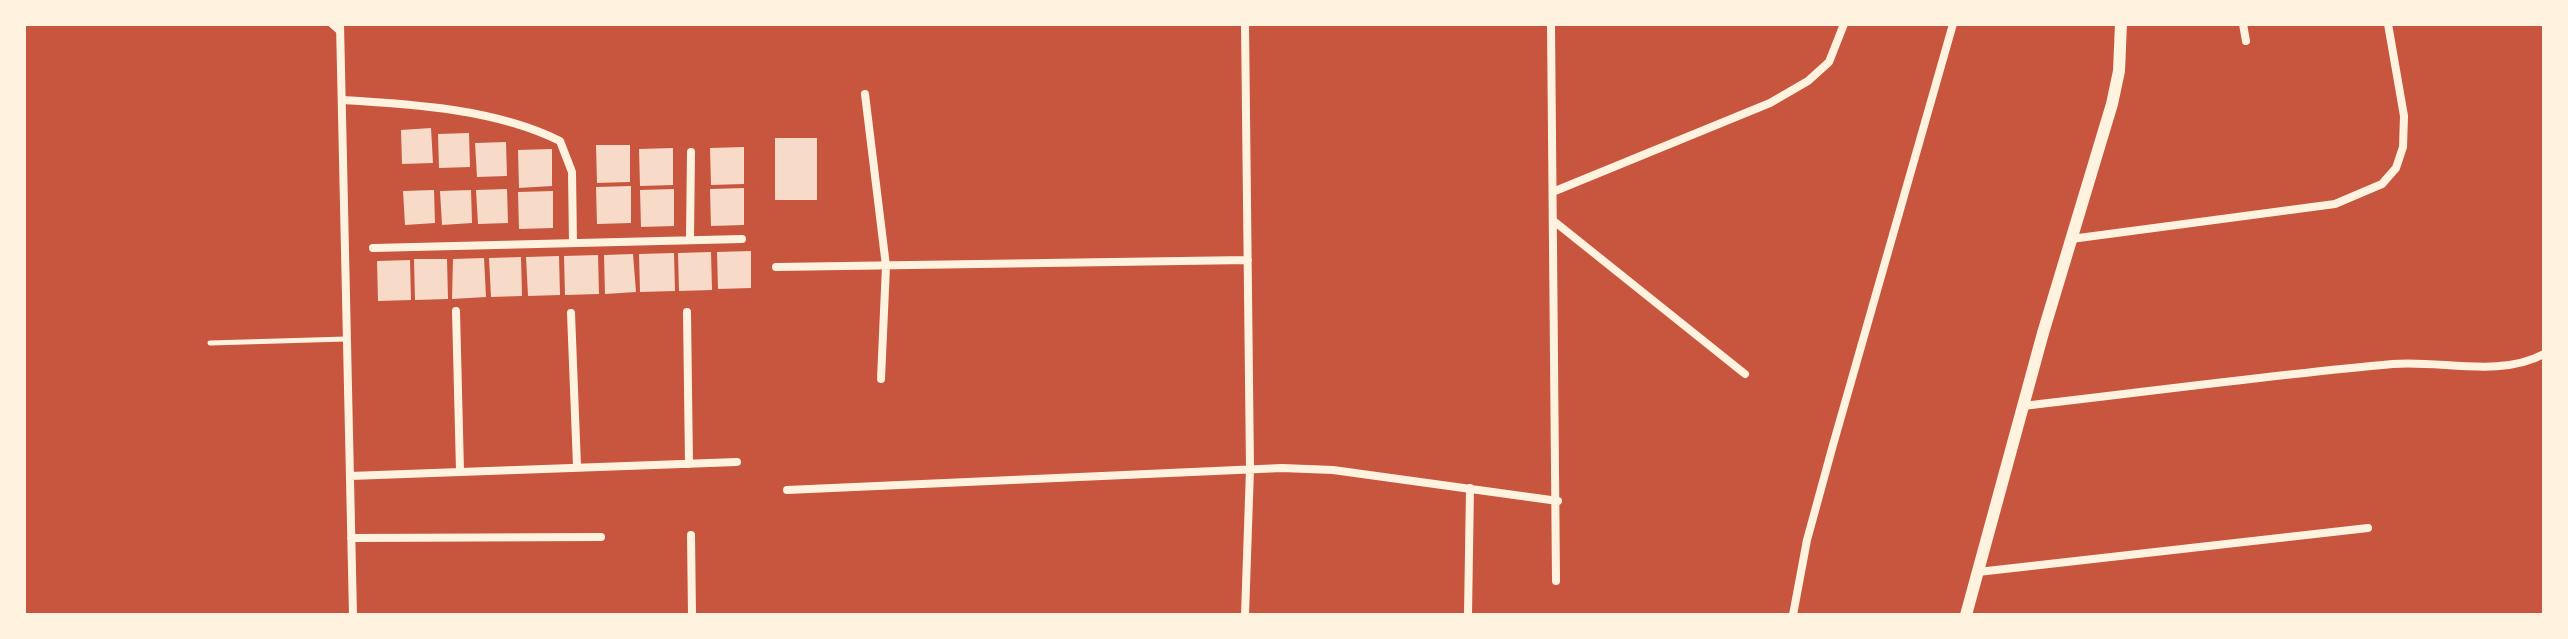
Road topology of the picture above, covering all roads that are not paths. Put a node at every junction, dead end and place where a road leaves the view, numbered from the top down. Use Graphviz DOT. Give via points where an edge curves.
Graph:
graph roads {
  1 [pos="330,24"];
  2 [pos="1245,24"];
  3 [pos="1551,24"];
  4 [pos="1844,24"];
  5 [pos="1953,24"];
  6 [pos="2121,24"];
  7 [pos="2243,24"];
  8 [pos="2388,24"];
  9 [pos="340,29"];
  10 [pos="2246,41"];
  11 [pos="865,94"];
  12 [pos="342,100"];
  13 [pos="691,152"];
  14 [pos="1555,191"];
  15 [pos="1555,222"];
  16 [pos="690,239"];
  17 [pos="742,239"];
  18 [pos="2071,239"];
  19 [pos="573,243"];
  20 [pos="373,248"];
  21 [pos="1248,260"];
  22 [pos="886,266"];
  23 [pos="776,267"];
  24 [pos="456,311"];
  25 [pos="687,312"];
  26 [pos="571,313"];
  27 [pos="347,339"];
  28 [pos="210,343"];
  29 [pos="2544,354"];
  30 [pos="1745,374"];
  31 [pos="881,379"];
  32 [pos="2023,406"];
  33 [pos="737,462"];
  34 [pos="689,464"];
  35 [pos="577,466"];
  36 [pos="1250,469"];
  37 [pos="460,471"];
  38 [pos="350,476"];
  39 [pos="1470,488"];
  40 [pos="787,490"];
  41 [pos="1558,501"];
  42 [pos="2368,528"];
  43 [pos="691,535"];
  44 [pos="601,537"];
  45 [pos="351,538"];
  46 [pos="1978,572"];
  47 [pos="1556,581"];
  48 [pos="353,615"];
  49 [pos="692,615"];
  50 [pos="1245,615"];
  51 [pos="1468,615"];
  52 [pos="1793,615"];
  53 [pos="1966,615"];
  1 -- 9 [label="lane"];
  2 -- 21 [label="street"];
  3 -- 14 [label="street"];
  4 -- 14 [label="street" via="1829,62 1770,103"];
  5 -- 52 [label="street" via="1825,472"];
  6 -- 18 [label="street" via="2112,104"];
  7 -- 10 [label="street"];
  8 -- 18 [label="street" via="2404,116 2403,147 2396,168 2382,184 2335,204"];
  9 -- 12 [label="street"];
  11 -- 22 [label="street"];
  12 -- 19 [label="street" via="437,107 541,131 560,141 572,172"];
  12 -- 27 [label="street"];
  13 -- 16 [label="street"];
  14 -- 15 [label="street"];
  15 -- 30 [label="street"];
  15 -- 41 [label="street"];
  16 -- 17 [label="street"];
  16 -- 19 [label="street"];
  18 -- 32 [label="street"];
  19 -- 20 [label="street"];
  21 -- 22 [label="street"];
  21 -- 36 [label="street"];
  22 -- 23 [label="street"];
  22 -- 31 [label="street"];
  24 -- 37 [label="street"];
  25 -- 34 [label="street"];
  26 -- 35 [label="street"];
  27 -- 28 [label="lane"];
  27 -- 38 [label="street"];
  29 -- 32 [label="street" via="2528,363 2397,364"];
  32 -- 46 [label="street"];
  33 -- 34 [label="street"];
  34 -- 35 [label="street"];
  35 -- 37 [label="street"];
  36 -- 39 [label="street" via="1333,470"];
  36 -- 40 [label="street"];
  36 -- 50 [label="street"];
  37 -- 38 [label="street"];
  38 -- 45 [label="street"];
  39 -- 41 [label="street"];
  39 -- 51 [label="street"];
  41 -- 47 [label="street"];
  42 -- 46 [label="street"];
  43 -- 49 [label="street"];
  44 -- 45 [label="street"];
  45 -- 48 [label="street"];
  46 -- 53 [label="street"];
}
